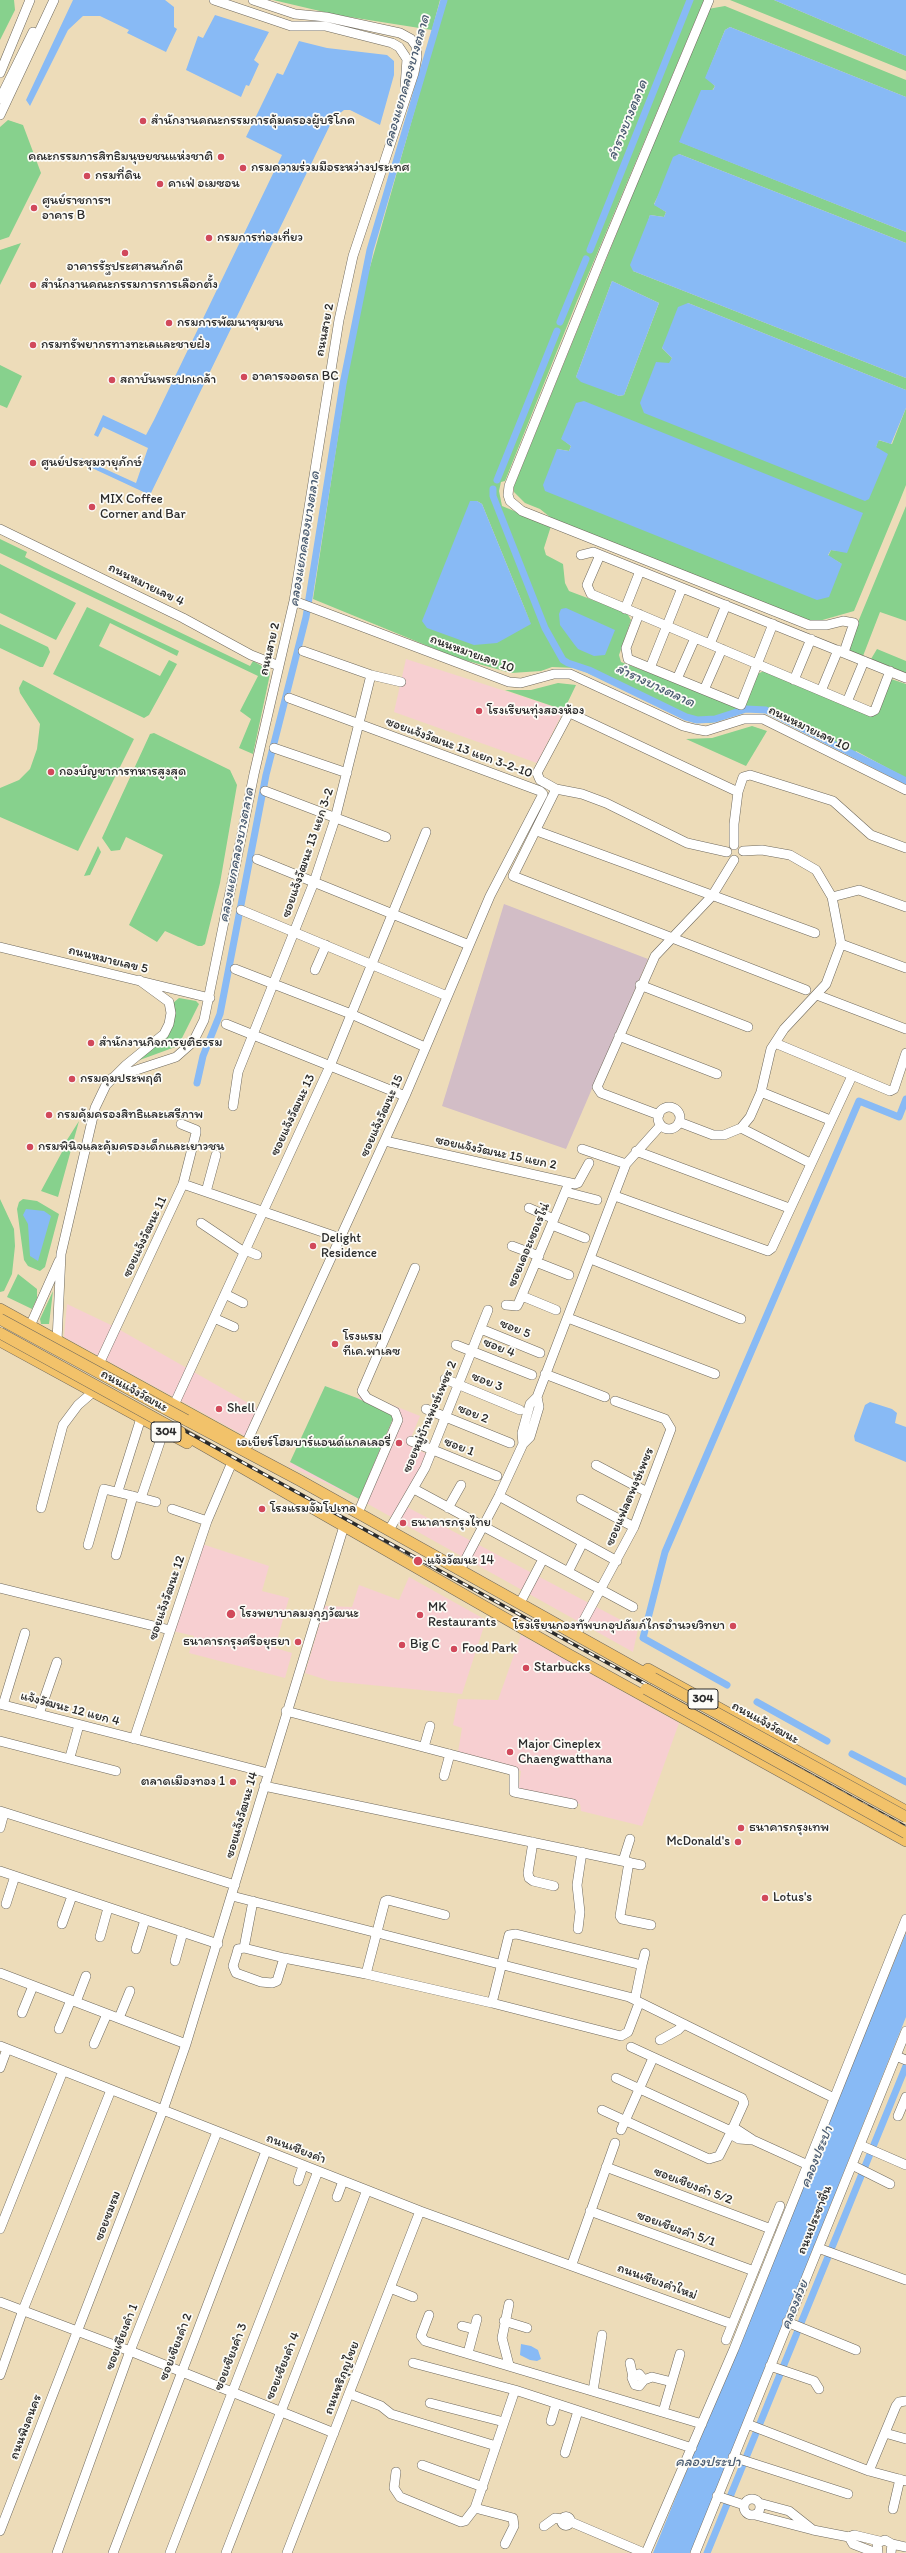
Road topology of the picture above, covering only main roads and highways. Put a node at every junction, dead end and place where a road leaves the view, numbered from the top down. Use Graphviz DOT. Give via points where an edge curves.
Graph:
graph roads {
  1 [pos="1,1313"];
  2 [pos="30,1326"];
  3 [pos="0,1330"];
  4 [pos="0,1333"];
  5 [pos="0,1341"];
  6 [pos="70,1348"];
  7 [pos="17,1350"];
  8 [pos="58,1373"];
  9 [pos="299,1480"];
  10 [pos="317,1510"];
  11 [pos="524,1605"];
  12 [pos="528,1629"];
  13 [pos="782,1742"];
  14 [pos="765,1764"];
  15 [pos="877,1795"];
  16 [pos="906,1811"];
  17 [pos="906,1817"];
  18 [pos="862,1818"];
  19 [pos="906,1833"];
  20 [pos="906,1841"];
  1 -- 2 [label="main road, ถนนแจ้งวัฒนะ / 304"];
  1 -- 3 [label="main road" via="6,1320"];
  1 -- 9 [label="main road, ถนนแจ้งวัฒนะ / 304, bridge" via="186,1420"];
  2 -- 6 [label="main road, ถนนแจ้งวัฒนะ / 304"];
  2 -- 7 [label="main road"];
  4 -- 10 [label="main road, ถนนแจ้งวัฒนะ / 304, bridge"];
  5 -- 7 [label="main road, ถนนแจ้งวัฒนะ / 304"];
  6 -- 8 [label="main road" via="64,1348 57,1356 55,1365"];
  6 -- 9 [label="main road, ถนนแจ้งวัฒนะ / 304" via="246,1444"];
  7 -- 8 [label="main road, ถนนแจ้งวัฒนะ / 304"];
  8 -- 10 [label="main road, ถนนแจ้งวัฒนะ / 304" via="282,1495"];
  9 -- 11 [label="main road, ถนนแจ้งวัฒนะ / 304"];
  10 -- 12 [label="main road, ถนนแจ้งวัฒนะ / 304"];
  11 -- 13 [label="main road, ถนนแจ้งวัฒนะ / 304" via="578,1631"];
  11 -- 17 [label="main road, ถนนแจ้งวัฒนะ / 304, bridge"];
  12 -- 14 [label="main road, ถนนแจ้งวัฒนะ / 304"];
  12 -- 19 [label="main road, ถนนแจ้งวัฒนะ / 304, bridge" via="566,1646 646,1689"];
  13 -- 14 [label="main road" via="790,1752 789,1760 780,1767"];
  13 -- 15 [label="main road, ถนนแจ้งวัฒนะ / 304"];
  14 -- 18 [label="main road, ถนนแจ้งวัฒนะ / 304"];
  15 -- 16 [label="main road, ถนนแจ้งวัฒนะ / 304"];
  15 -- 18 [label="main road" via="866,1793 860,1797 856,1811"];
  18 -- 20 [label="main road, ถนนแจ้งวัฒนะ / 304"];
}
